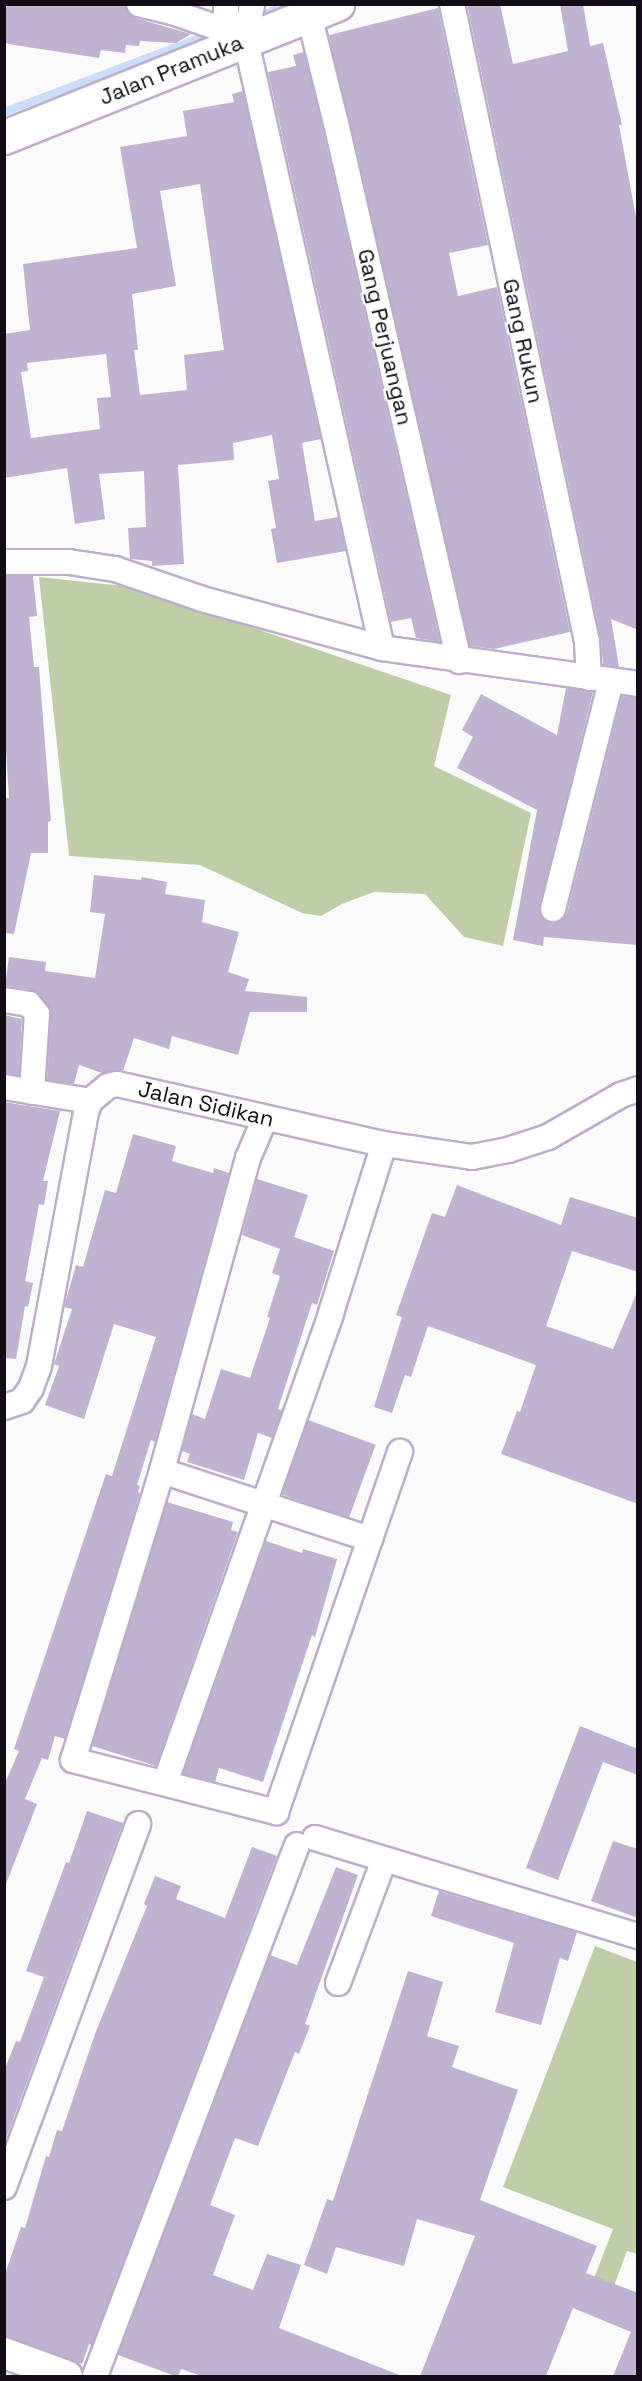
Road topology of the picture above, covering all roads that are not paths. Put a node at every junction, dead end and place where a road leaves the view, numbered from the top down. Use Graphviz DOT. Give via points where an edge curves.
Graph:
graph roads {
  1 [pos="139,4"];
  2 [pos="452,4"];
  3 [pos="323,10"];
  4 [pos="235,24"];
  5 [pos="4,136"];
  6 [pos="4,562"];
  7 [pos="382,648"];
  8 [pos="459,661"];
  9 [pos="600,680"];
  10 [pos="638,684"];
  11 [pos="552,909"];
  12 [pos="4,1000"];
  13 [pos="4,1087"];
  14 [pos="638,1089"];
  15 [pos="32,1092"];
  16 [pos="90,1101"];
  17 [pos="264,1118"];
  18 [pos="384,1144"];
  19 [pos="4,1407"];
  20 [pos="400,1452"];
  21 [pos="162,1471"];
  22 [pos="263,1504"];
  23 [pos="370,1539"];
  24 [pos="165,1783"];
  25 [pos="138,1824"];
  26 [pos="384,1860"];
  27 [pos="638,1936"];
  28 [pos="338,1983"];
  29 [pos="4,2187"];
  30 [pos="13,2363"];
  31 [pos="67,2376"];
  32 [pos="95,2376"];
  1 -- 4 [label="street"];
  2 -- 9 [label="street, Gang Rukun" via="586,642"];
  3 -- 4 [label="main road, Jalan Pramuka"];
  3 -- 8 [label="street, Gang Perjuangan" via="336,123"];
  4 -- 5 [label="main road, Jalan Pramuka"];
  4 -- 7 [label="street"];
  6 -- 7 [label="street" via="69,562 115,569 202,599"];
  7 -- 8 [label="street"];
  8 -- 9 [label="street"];
  9 -- 10 [label="street"];
  9 -- 11 [label="street, Gang Rukun"];
  12 -- 15 [label="street" via="29,1004 38,1014"];
  13 -- 15 [label="street"];
  14 -- 18 [label="street, Jalan Sidikan" via="548,1137 508,1150 472,1157"];
  15 -- 16 [label="street"];
  16 -- 17 [label="street, Jalan Sidikan" via="101,1090 117,1084"];
  16 -- 19 [label="street" via="39,1366 22,1401"];
  17 -- 18 [label="street, Jalan Sidikan"];
  17 -- 21 [label="street" via="226,1232"];
  18 -- 22 [label="street" via="331,1313"];
  20 -- 23 [label="street"];
  21 -- 22 [label="street"];
  21 -- 24 [label="street" via="73,1760"];
  22 -- 23 [label="street"];
  22 -- 24 [label="street"];
  23 -- 24 [label="street" via="276,1812"];
  25 -- 29 [label="street"];
  26 -- 27 [label="street"];
  26 -- 28 [label="street"];
  26 -- 32 [label="street" via="306,1842"];
  30 -- 31 [label="street"];
}
